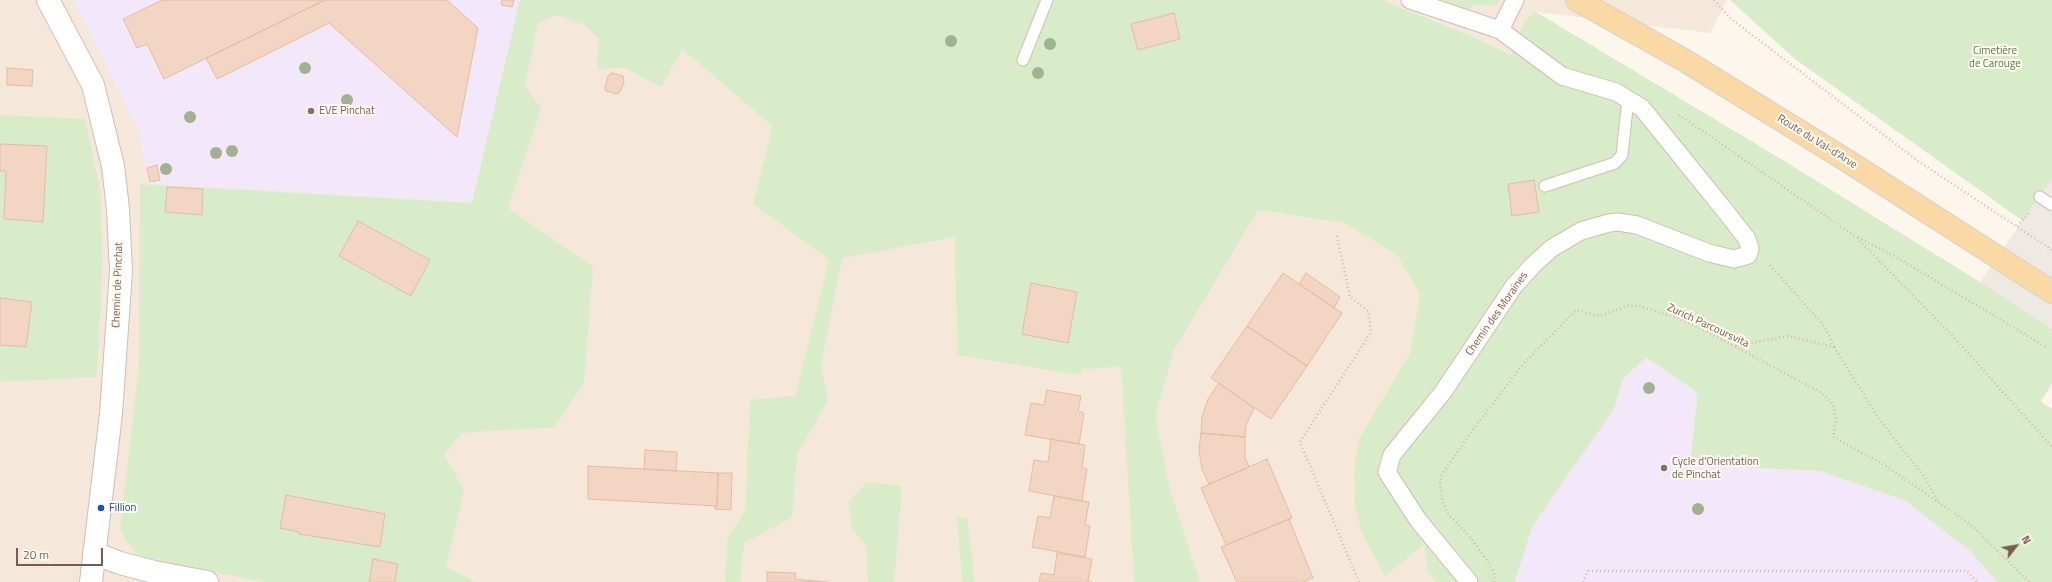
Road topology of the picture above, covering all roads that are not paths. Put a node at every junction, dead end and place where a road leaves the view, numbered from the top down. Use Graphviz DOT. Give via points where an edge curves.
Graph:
graph roads {
  1 [pos="48,0"];
  2 [pos="1047,0"];
  3 [pos="1410,0"];
  4 [pos="1515,0"];
  5 [pos="1577,0"];
  6 [pos="1503,23"];
  7 [pos="1023,60"];
  8 [pos="1628,99"];
  9 [pos="1545,186"];
  10 [pos="2040,197"];
  11 [pos="2052,205"];
  12 [pos="2052,292"];
  13 [pos="94,553"];
  14 [pos="91,582"];
  15 [pos="207,582"];
  16 [pos="1469,582"];
  1 -- 13 [label="street, Chemin de Pinchat" via="93,85 113,166 118,209 120,271 111,414"];
  2 -- 7 [label="lane"];
  3 -- 6 [label="street"];
  4 -- 6 [label="street"];
  5 -- 12 [label="main road, Route du Val-d'Arve" via="1684,60"];
  6 -- 8 [label="street" via="1562,76 1616,92"];
  8 -- 9 [label="lane" via="1622,155 1615,163"];
  8 -- 16 [label="street, Chemin des Moraines" via="1642,108 1747,239 1750,249 1748,255 1734,259 1709,254 1637,225 1609,223 1581,231 1552,248 1532,265 1514,286 1443,392 1392,455 1387,472 1418,520"];
  10 -- 11 [label="lane"];
  13 -- 14 [label="street, Chemin de Pinchat"];
  13 -- 15 [label="street" via="154,572"];
}
